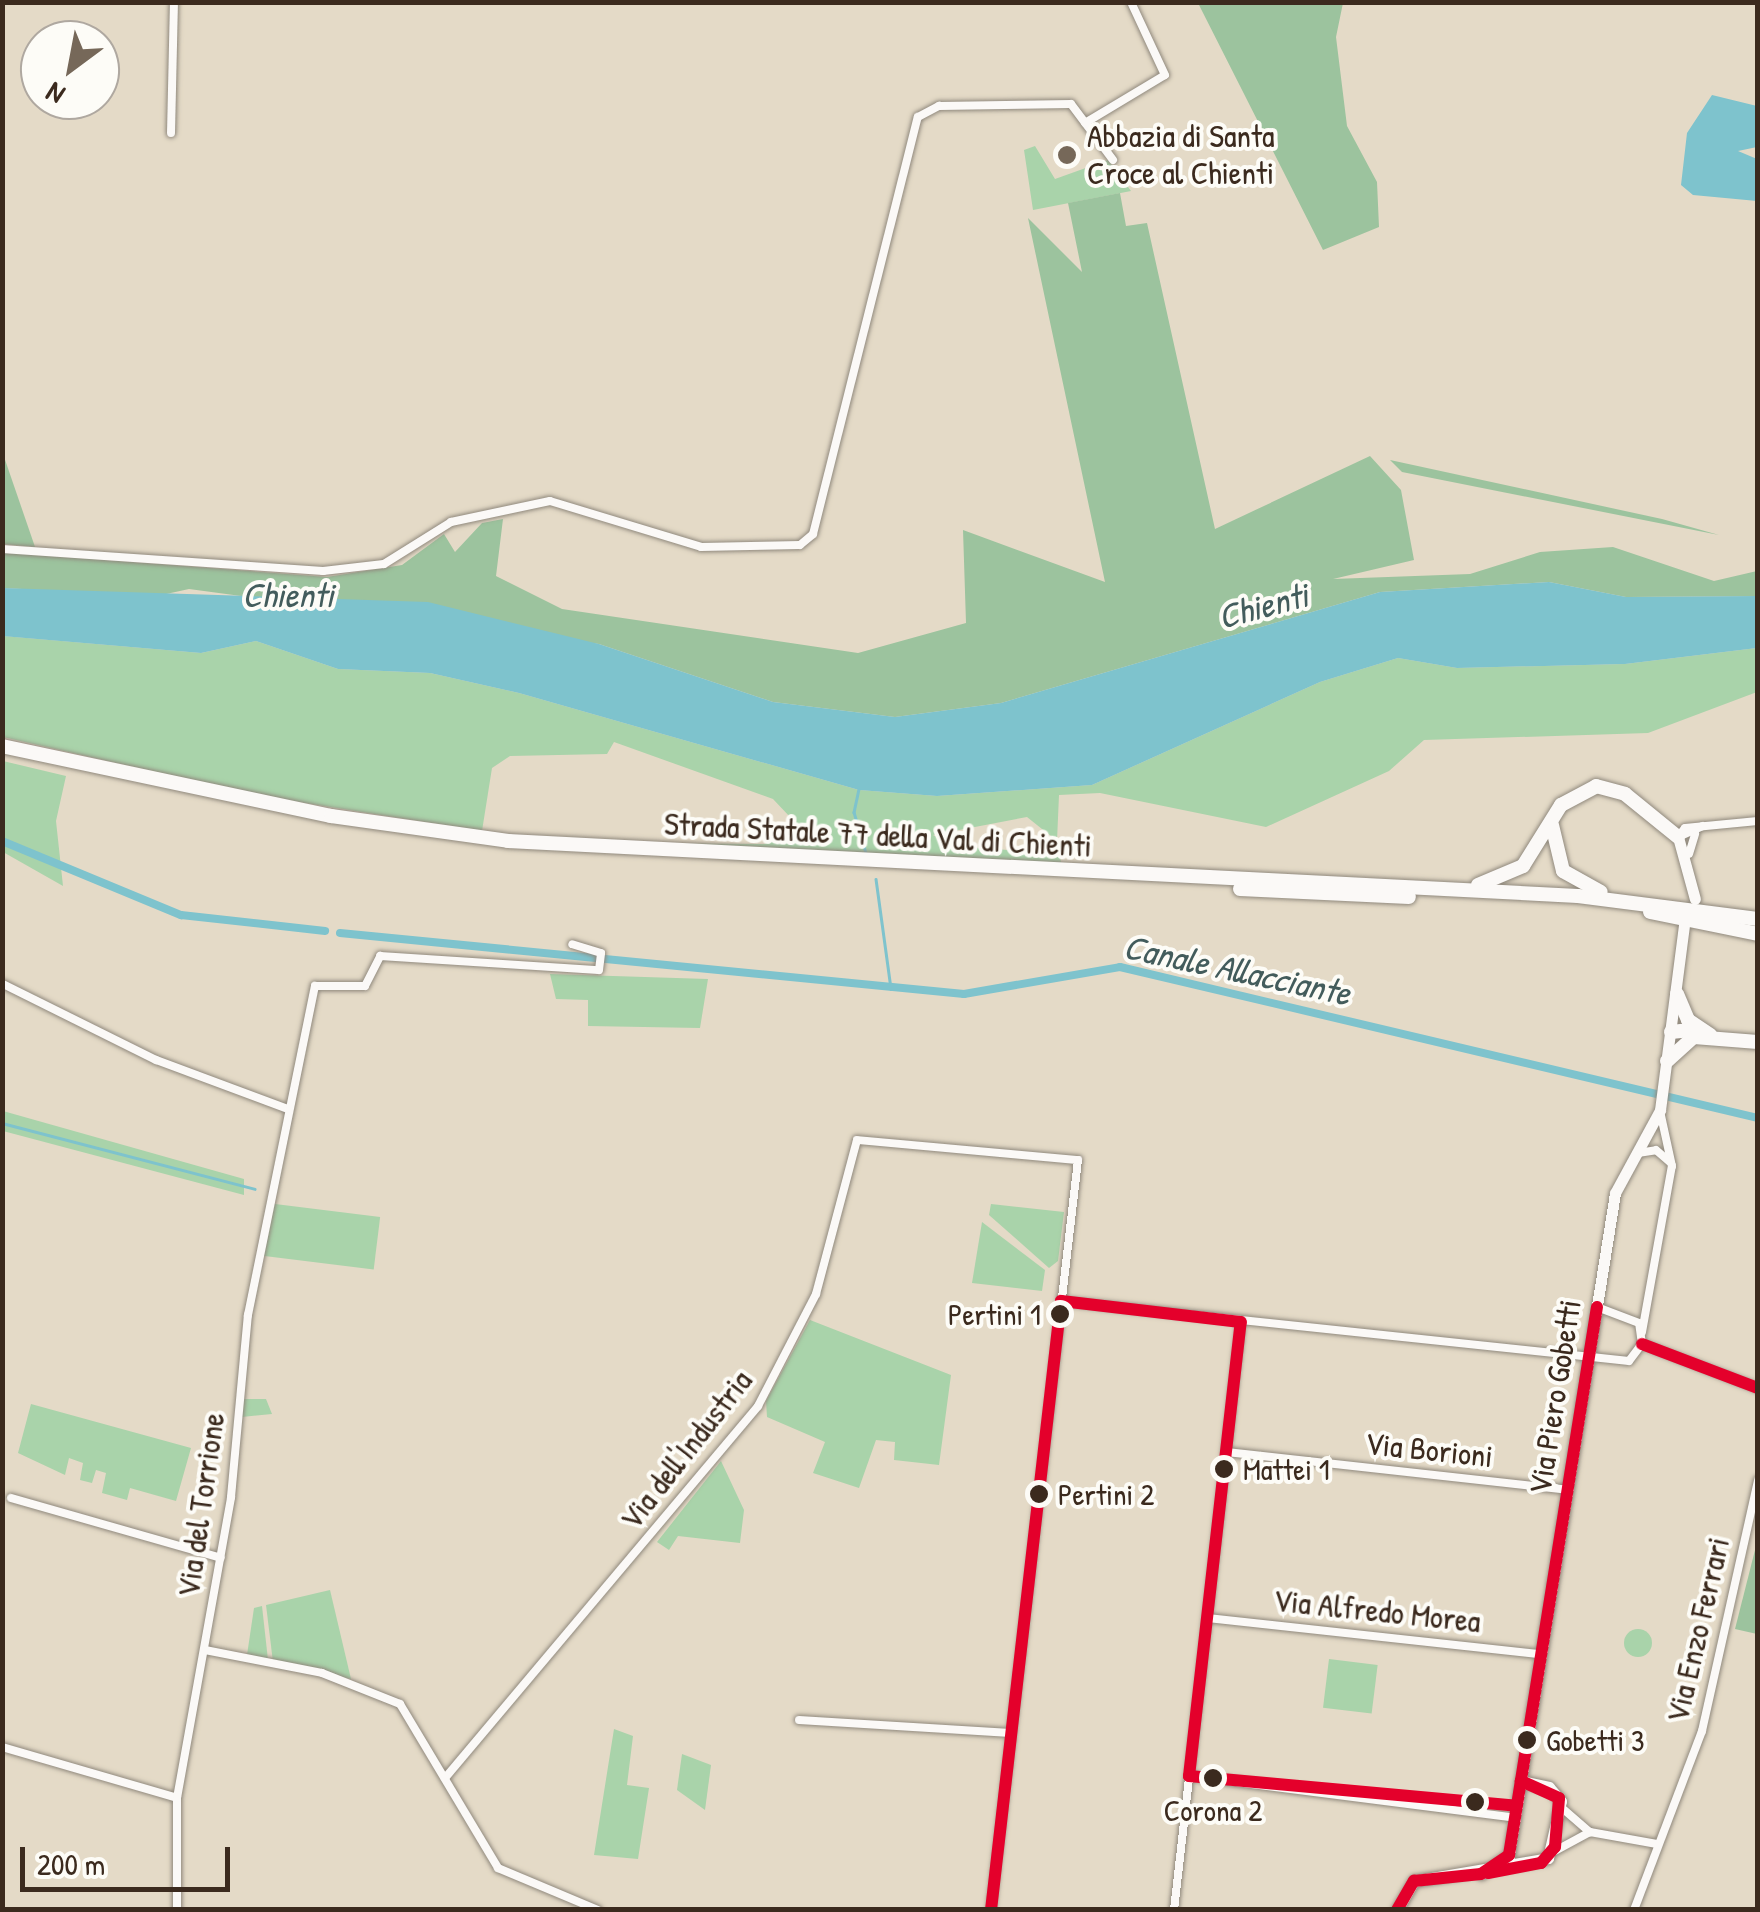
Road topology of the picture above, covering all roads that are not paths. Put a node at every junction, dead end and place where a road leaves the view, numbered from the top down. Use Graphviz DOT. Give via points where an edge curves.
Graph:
graph roads {
  1 [pos="174,2"];
  2 [pos="1132,2"];
  3 [pos="1085,123"];
  4 [pos="171,132"];
  5 [pos="1113,160"];
  6 [pos="2,549"];
  7 [pos="2,746"];
  8 [pos="2,755"];
  9 [pos="1554,816"];
  10 [pos="1758,821"];
  11 [pos="1686,833"];
  12 [pos="581,852"];
  13 [pos="1099,878"];
  14 [pos="1313,882"];
  15 [pos="1691,899"];
  16 [pos="1715,912"];
  17 [pos="1758,918"];
  18 [pos="1688,926"];
  19 [pos="1758,931"];
  20 [pos="572,944"];
  21 [pos="3,984"];
  22 [pos="1677,994"];
  23 [pos="1671,1032"];
  24 [pos="1699,1035"];
  25 [pos="1758,1042"];
  26 [pos="1667,1061"];
  27 [pos="1661,1102"];
  28 [pos="288,1109"];
  29 [pos="1638,1152"];
  30 [pos="1672,1166"];
  31 [pos="1062,1302"];
  32 [pos="1596,1308"];
  33 [pos="1241,1322"];
  34 [pos="1642,1332"];
  35 [pos="1642,1344"];
  36 [pos="1588,1360"];
  37 [pos="1758,1388"];
  38 [pos="1226,1452"];
  39 [pos="1758,1480"];
  40 [pos="1568,1490"];
  41 [pos="11,1498"];
  42 [pos="1745,1537"];
  43 [pos="1758,1541"];
  44 [pos="221,1558"];
  45 [pos="1207,1618"];
  46 [pos="205,1650"];
  47 [pos="1542,1654"];
  48 [pos="799,1720"];
  49 [pos="1012,1733"];
  50 [pos="2,1747"];
  51 [pos="1189,1776"];
  52 [pos="446,1778"];
  53 [pos="1521,1781"];
  54 [pos="177,1798"];
  55 [pos="1562,1808"];
  56 [pos="1512,1812"];
  57 [pos="1590,1832"];
  58 [pos="1512,1843"];
  59 [pos="1657,1844"];
  60 [pos="1553,1852"];
  61 [pos="1534,1864"];
  62 [pos="1480,1874"];
  63 [pos="177,1910"];
  64 [pos="598,1910"];
  65 [pos="991,1910"];
  66 [pos="1174,1910"];
  67 [pos="1397,1910"];
  68 [pos="1634,1910"];
  1 -- 4 [label="street"];
  2 -- 3 [label="street" via="1166,74"];
  3 -- 5 [label="street"];
  3 -- 6 [label="street" via="1071,104 939,106 918,116 821,504 800,545 701,547 550,501 451,522 384,564 323,571"];
  7 -- 12 [label="highway, Strada Statale 77 della Val di Chienti" via="369,823"];
  8 -- 12 [label="highway, Strada Statale 77 della Val di Chienti" via="366,832"];
  9 -- 11 [label="highway" via="1573,795 1604,786"];
  9 -- 14 [label="highway" via="1529,860 1494,882"];
  9 -- 16 [label="highway" via="1556,860 1584,887"];
  10 -- 11 [label="street"];
  11 -- 15 [label="street"];
  12 -- 13 [label="highway, Strada Statale 77 della Val di Chienti"];
  13 -- 14 [label="highway, Strada Statale 77 della Val di Chienti"];
  13 -- 19 [label="highway, Strada Statale 77 della Val di Chienti" via="1650,912"];
  14 -- 16 [label="highway, Strada Statale 77 della Val di Chienti"];
  16 -- 17 [label="highway, Strada Statale 77 della Val di Chienti"];
  18 -- 22 [label="street, Via Piero Gobetti"];
  20 -- 28 [label="street, Via del Torrione" via="603,956 599,970 380,956 365,986 317,984"];
  21 -- 28 [label="street" via="156,1060"];
  22 -- 23 [label="street, Via Piero Gobetti"];
  22 -- 24 [label="highway"];
  23 -- 24 [label="highway"];
  23 -- 26 [label="street, Via Piero Gobetti"];
  24 -- 25 [label="highway"];
  24 -- 26 [label="highway"];
  26 -- 27 [label="street, Via Piero Gobetti"];
  27 -- 29 [label="street, Via Piero Gobetti"];
  27 -- 30 [label="street"];
  28 -- 44 [label="street, Via del Torrione" via="248,1315"];
  29 -- 30 [label="street" via="1656,1150"];
  29 -- 32 [label="street, Via Piero Gobetti" via="1615,1193"];
  30 -- 34 [label="street"];
  31 -- 33 [label="street"];
  31 -- 49 [label="street"];
  31 -- 52 [label="street, Via dell'Industria" via="1078,1160 857,1140 816,1294 758,1406"];
  32 -- 34 [label="street" via="1628,1314"];
  32 -- 36 [label="street, Via Piero Gobetti"];
  33 -- 36 [label="street"];
  33 -- 38 [label="street"];
  34 -- 35 [label="street"];
  35 -- 36 [label="street" via="1622,1364"];
  35 -- 37 [label="street"];
  36 -- 40 [label="street, Via Piero Gobetti"];
  38 -- 40 [label="street, Via Borioni"];
  38 -- 45 [label="street"];
  39 -- 42 [label="street, Via Enzo Ferrari"];
  40 -- 47 [label="street, Via Piero Gobetti"];
  41 -- 44 [label="street"];
  42 -- 43 [label="street"];
  42 -- 59 [label="street, Via Enzo Ferrari" via="1702,1731"];
  44 -- 46 [label="street, Via del Torrione"];
  45 -- 47 [label="street, Via Alfredo Morea"];
  45 -- 51 [label="street"];
  46 -- 52 [label="street" via="390,1698 415,1720"];
  46 -- 54 [label="street, Via del Torrione"];
  47 -- 53 [label="street, Via Piero Gobetti"];
  48 -- 49 [label="street"];
  49 -- 65 [label="street"];
  50 -- 54 [label="street"];
  51 -- 56 [label="street"];
  51 -- 66 [label="street"];
  52 -- 64 [label="street" via="498,1868"];
  53 -- 55 [label="street" via="1554,1790"];
  53 -- 56 [label="street, Via Piero Gobetti"];
  54 -- 63 [label="street, Via del Torrione"];
  55 -- 57 [label="street"];
  55 -- 60 [label="street"];
  56 -- 58 [label="street, Via Piero Gobetti"];
  57 -- 59 [label="street"];
  57 -- 60 [label="street"];
  58 -- 61 [label="street"];
  58 -- 62 [label="street" via="1502,1865"];
  59 -- 68 [label="street, Via Enzo Ferrari"];
  60 -- 61 [label="street"];
  61 -- 62 [label="street"];
  62 -- 67 [label="street" via="1414,1881"];
}
